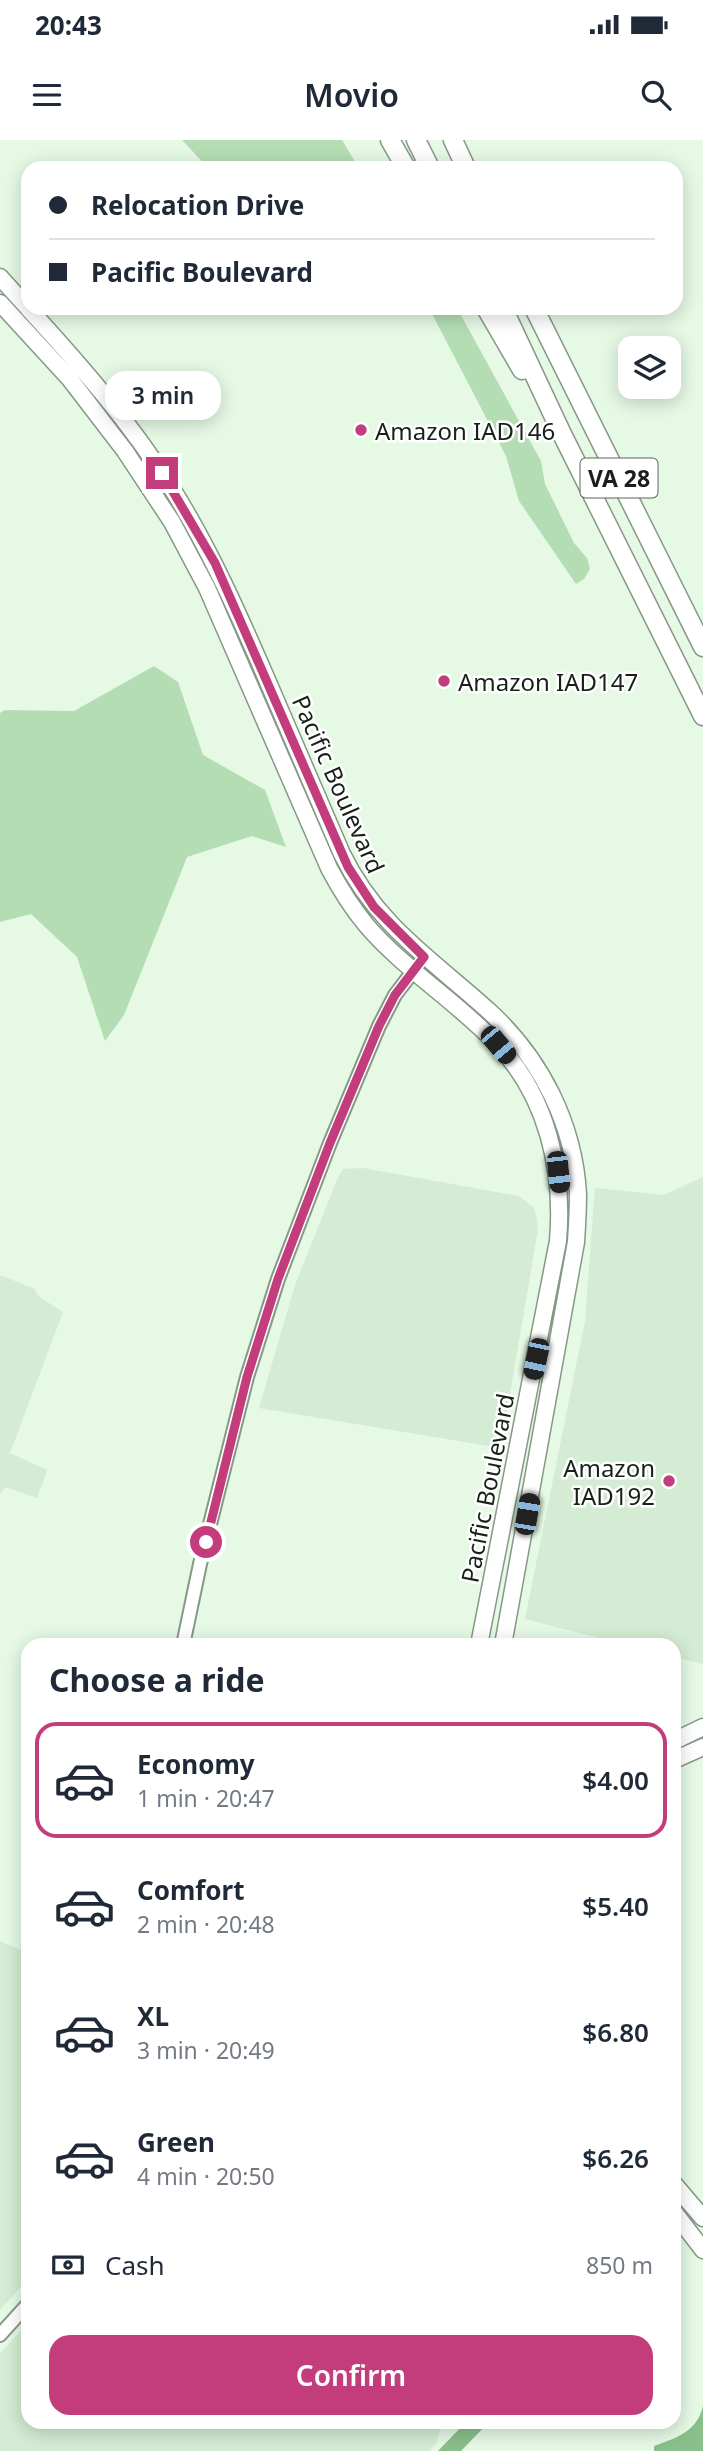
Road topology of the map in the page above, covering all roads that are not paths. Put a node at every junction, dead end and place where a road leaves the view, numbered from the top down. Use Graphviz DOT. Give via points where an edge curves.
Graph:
graph roads {
  1 [pos="390,140"];
  2 [pos="416,140"];
  3 [pos="453,140"];
  4 [pos="402,161"];
  5 [pos="426,161"];
  6 [pos="463,161"];
  7 [pos="0,277"];
  8 [pos="21,300"];
  9 [pos="0,303"];
  10 [pos="34,315"];
  11 [pos="490,315"];
  12 [pos="506,315"];
  13 [pos="537,315"];
  14 [pos="582,473"];
  15 [pos="703,647"];
  16 [pos="703,716"];
  17 [pos="424,957"];
  18 [pos="414,971"];
  19 [pos="185,1638"];
  20 [pos="480,1638"];
  21 [pos="504,1638"];
  22 [pos="703,1727"];
  23 [pos="681,1738"];
  24 [pos="703,1747"];
  25 [pos="681,1757"];
  26 [pos="681,2192"];
  27 [pos="703,2218"];
  28 [pos="681,2220"];
  29 [pos="703,2250"];
  30 [pos="21,2312"];
  31 [pos="0,2335"];
  1 -- 4 [label="highway"];
  2 -- 5 [label="highway"];
  3 -- 6 [label="highway"];
  7 -- 8 [label="main road, Pacific Boulevard"];
  9 -- 18 [label="main road, Pacific Boulevard" via="69,378 172,522 207,589 329,868 367,926"];
  10 -- 17 [label="main road, Pacific Boulevard" via="100,387 172,488 225,586 348,867 374,907"];
  11 -- 14 [label="highway"];
  12 -- 14 [label="highway, VA 28"];
  13 -- 15 [label="highway, VA 28"];
  14 -- 16 [label="highway, VA 28"];
  17 -- 18 [label="street"];
  17 -- 21 [label="main road, Pacific Boulevard" via="490,1012 528,1054 555,1101 576,1172 576,1242"];
  18 -- 19 [label="street" via="379,1026 265,1317"];
  18 -- 20 [label="main road, Pacific Boulevard" via="511,1060 542,1116 559,1188 558,1241"];
  22 -- 23 [label="main road"];
  24 -- 25 [label="main road"];
  26 -- 27 [label="main road"];
  28 -- 29 [label="main road"];
  30 -- 31 [label="street"];
}
